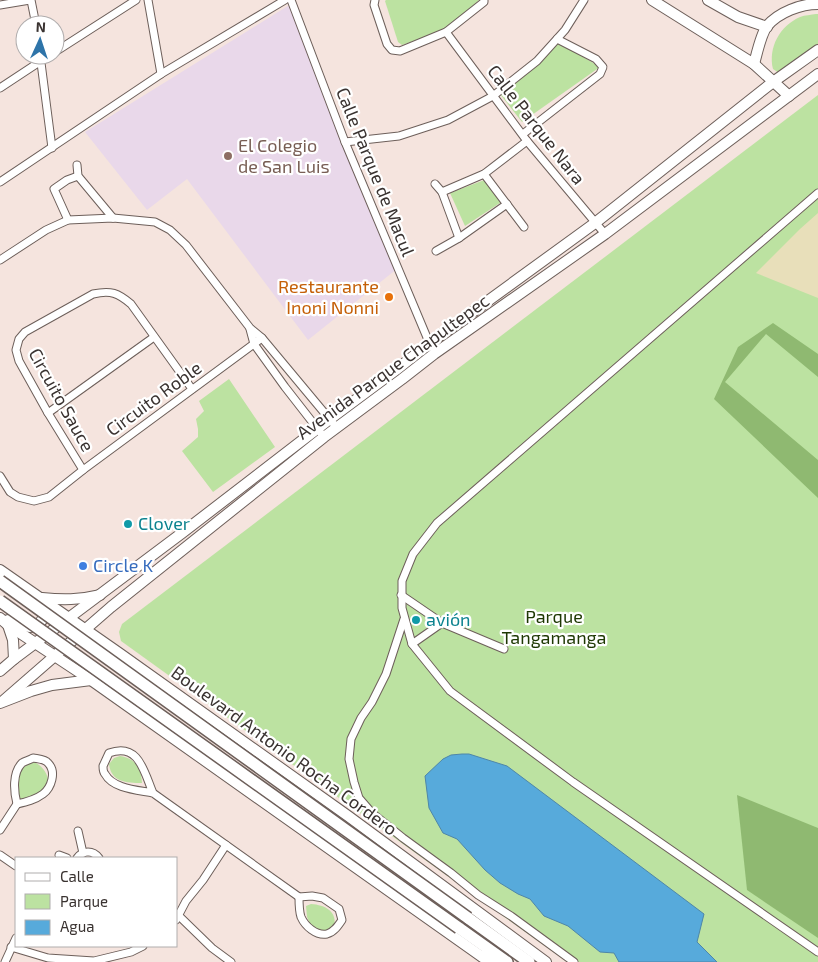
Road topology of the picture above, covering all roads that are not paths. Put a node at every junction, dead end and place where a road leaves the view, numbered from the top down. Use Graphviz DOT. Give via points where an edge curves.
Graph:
graph roads {
  1 [pos="31,0"];
  2 [pos="136,0"];
  3 [pos="148,0"];
  4 [pos="285,0"];
  5 [pos="291,0"];
  6 [pos="375,0"];
  7 [pos="484,0"];
  8 [pos="584,0"];
  9 [pos="652,0"];
  10 [pos="708,0"];
  11 [pos="818,4"];
  12 [pos="0,5"];
  13 [pos="34,15"];
  14 [pos="766,27"];
  15 [pos="446,32"];
  16 [pos="557,39"];
  17 [pos="65,46"];
  18 [pos="818,50"];
  19 [pos="754,64"];
  20 [pos="31,65"];
  21 [pos="42,65"];
  22 [pos="162,74"];
  23 [pos="818,74"];
  24 [pos="773,82"];
  25 [pos="0,88"];
  26 [pos="493,96"];
  27 [pos="788,96"];
  28 [pos="525,137"];
  29 [pos="344,142"];
  30 [pos="52,148"];
  31 [pos="77,164"];
  32 [pos="484,174"];
  33 [pos="78,176"];
  34 [pos="0,182"];
  35 [pos="435,184"];
  36 [pos="442,192"];
  37 [pos="818,193"];
  38 [pos="508,204"];
  39 [pos="113,218"];
  40 [pos="68,220"];
  41 [pos="595,223"];
  42 [pos="524,227"];
  43 [pos="605,234"];
  44 [pos="459,238"];
  45 [pos="436,251"];
  46 [pos="0,260"];
  47 [pos="250,328"];
  48 [pos="154,336"];
  49 [pos="262,338"];
  50 [pos="430,343"];
  51 [pos="254,344"];
  52 [pos="434,354"];
  53 [pos="192,390"];
  54 [pos="48,413"];
  55 [pos="330,419"];
  56 [pos="336,428"];
  57 [pos="317,429"];
  58 [pos="324,437"];
  59 [pos="83,470"];
  60 [pos="0,476"];
  61 [pos="0,570"];
  62 [pos="0,581"];
  63 [pos="21,584"];
  64 [pos="100,595"];
  65 [pos="402,595"];
  66 [pos="41,598"];
  67 [pos="0,601"];
  68 [pos="70,618"];
  69 [pos="404,619"];
  70 [pos="3,620"];
  71 [pos="442,623"];
  72 [pos="86,630"];
  73 [pos="35,643"];
  74 [pos="412,644"];
  75 [pos="504,649"];
  76 [pos="119,653"];
  77 [pos="55,656"];
  78 [pos="14,659"];
  79 [pos="0,671"];
  80 [pos="92,680"];
  81 [pos="0,703"];
  82 [pos="152,793"];
  83 [pos="17,804"];
  84 [pos="0,830"];
  85 [pos="78,832"];
  86 [pos="226,845"];
  87 [pos="83,852"];
  88 [pos="0,855"];
  89 [pos="59,855"];
  90 [pos="64,857"];
  91 [pos="78,857"];
  92 [pos="98,857"];
  93 [pos="15,865"];
  94 [pos="298,897"];
  95 [pos="178,915"];
  96 [pos="178,918"];
  97 [pos="15,940"];
  98 [pos="12,947"];
  99 [pos="141,947"];
  100 [pos="818,952"];
  101 [pos="486,959"];
  102 [pos="5,962"];
  103 [pos="231,962"];
  104 [pos="495,962"];
  105 [pos="507,962"];
  106 [pos="529,962"];
  107 [pos="546,962"];
  108 [pos="574,962"];
  1 -- 12 [label="street"];
  1 -- 13 [label="street"];
  2 -- 17 [label="street"];
  3 -- 22 [label="street"];
  4 -- 22 [label="street"];
  5 -- 29 [label="street, Calle Parque de Macul"];
  6 -- 15 [label="street" via="387,44 392,50 400,51"];
  7 -- 15 [label="street"];
  8 -- 16 [label="street"];
  9 -- 19 [label="main road"];
  10 -- 14 [label="main road" via="738,18"];
  11 -- 14 [label="main road" via="795,8"];
  14 -- 19 [label="main road"];
  15 -- 26 [label="street, Calle Parque Nara"];
  16 -- 26 [label="street" via="537,61"];
  16 -- 28 [label="street" via="596,59 603,67 600,74"];
  18 -- 24 [label="main road, Avenida Parque Chapultepec"];
  19 -- 24 [label="main road"];
  20 -- 25 [label="street"];
  21 -- 30 [label="street"];
  22 -- 30 [label="street"];
  23 -- 27 [label="main road, Avenida Parque Chapultepec"];
  24 -- 27 [label="main road"];
  24 -- 41 [label="main road, Avenida Parque Chapultepec"];
  26 -- 28 [label="street, Calle Parque Nara"];
  26 -- 29 [label="street" via="448,120 399,136"];
  27 -- 43 [label="main road, Avenida Parque Chapultepec"];
  28 -- 32 [label="street"];
  28 -- 41 [label="street, Calle Parque Nara"];
  29 -- 50 [label="street, Calle Parque de Macul"];
  30 -- 34 [label="street"];
  31 -- 33 [label="street"];
  32 -- 36 [label="street"];
  32 -- 38 [label="street"];
  33 -- 39 [label="street"];
  33 -- 40 [label="street" via="54,189"];
  35 -- 36 [label="street"];
  36 -- 44 [label="street"];
  37 -- 65 [label="street" via="437,523 413,554 402,582"];
  38 -- 42 [label="street"];
  38 -- 44 [label="street"];
  39 -- 40 [label="street"];
  39 -- 47 [label="street" via="155,222 170,230 186,245"];
  40 -- 46 [label="street" via="46,230"];
  41 -- 43 [label="street, Calle Parque Nara"];
  41 -- 50 [label="main road, Avenida Parque Chapultepec"];
  43 -- 52 [label="main road, Avenida Parque Chapultepec"];
  44 -- 45 [label="street"];
  47 -- 49 [label="street"];
  47 -- 51 [label="street"];
  48 -- 53 [label="street, Circuito Sauce"];
  48 -- 54 [label="street"];
  48 -- 54 [label="street, Circuito Sauce" via="131,304 121,295 111,292 93,294 25,332 16,350 19,361"];
  49 -- 51 [label="street, Circuito Roble"];
  49 -- 55 [label="street"];
  50 -- 52 [label="street, Calle Parque de Macul"];
  50 -- 55 [label="main road, Avenida Parque Chapultepec"];
  51 -- 53 [label="street, Circuito Roble"];
  51 -- 57 [label="street"];
  52 -- 56 [label="main road, Avenida Parque Chapultepec"];
  53 -- 59 [label="street, Circuito Roble"];
  54 -- 59 [label="street, Circuito Sauce"];
  55 -- 56 [label="street"];
  55 -- 57 [label="main road, Avenida Parque Chapultepec"];
  56 -- 58 [label="main road, Avenida Parque Chapultepec"];
  57 -- 58 [label="street"];
  57 -- 64 [label="main road, Avenida Parque Chapultepec"];
  58 -- 72 [label="main road, Avenida Parque Chapultepec"];
  59 -- 60 [label="street, Circuito Roble" via="49,497 34,501 10,492"];
  61 -- 63 [label="main road, Boulevard Antonio Rocha Cordero"];
  62 -- 106 [label="highway, bridge"];
  63 -- 66 [label="main road, Boulevard Antonio Rocha Cordero"];
  63 -- 70 [label="main road" via="42,606 43,619 32,627"];
  64 -- 66 [label="main road" via="73,600"];
  64 -- 68 [label="main road, Avenida Parque Chapultepec"];
  65 -- 69 [label="street"];
  65 -- 71 [label="street"];
  66 -- 68 [label="main road, Boulevard Antonio Rocha Cordero"];
  67 -- 105 [label="highway, bridge"];
  68 -- 72 [label="main road, Boulevard Antonio Rocha Cordero"];
  68 -- 73 [label="main road, Avenida Parque Chapultepec"];
  69 -- 74 [label="street"];
  69 -- 108 [label="street" via="386,674 351,738 349,759 360,798 372,813 478,896"];
  70 -- 73 [label="main road"];
  70 -- 78 [label="main road" via="13,640"];
  71 -- 74 [label="street"];
  71 -- 75 [label="street"];
  72 -- 76 [label="main road, Boulevard Antonio Rocha Cordero"];
  72 -- 77 [label="main road, Avenida Parque Chapultepec"];
  73 -- 77 [label="main road"];
  73 -- 78 [label="main road, Avenida Parque Chapultepec"];
  74 -- 100 [label="street" via="450,691 573,782"];
  76 -- 80 [label="main road" via="104,653 96,659"];
  76 -- 107 [label="main road, Boulevard Antonio Rocha Cordero"];
  77 -- 80 [label="main road"];
  77 -- 81 [label="main road, Avenida Parque Chapultepec"];
  78 -- 79 [label="main road, Avenida Parque Chapultepec"];
  80 -- 81 [label="main road" via="52,685"];
  80 -- 101 [label="main road"];
  82 -- 82 [label="street" via="142,763 132,753 118,750 109,753 103,766 113,783"];
  82 -- 86 [label="street"];
  83 -- 83 [label="street" via="45,793 52,784 49,763 34,758 22,763 16,772 14,794"];
  83 -- 84 [label="street"];
  85 -- 87 [label="street"];
  86 -- 94 [label="street"];
  86 -- 95 [label="street"];
  87 -- 91 [label="street"];
  87 -- 92 [label="street" via="95,853"];
  88 -- 93 [label="street"];
  89 -- 90 [label="street"];
  94 -- 94 [label="street" via="302,918 309,929 327,934 337,928 342,920 339,909 331,902 312,896"];
  96 -- 103 [label="street"];
  97 -- 98 [label="street"];
  98 -- 99 [label="street" via="48,958 94,961"];
  98 -- 102 [label="street"];
  101 -- 104 [label="highway"];
}
